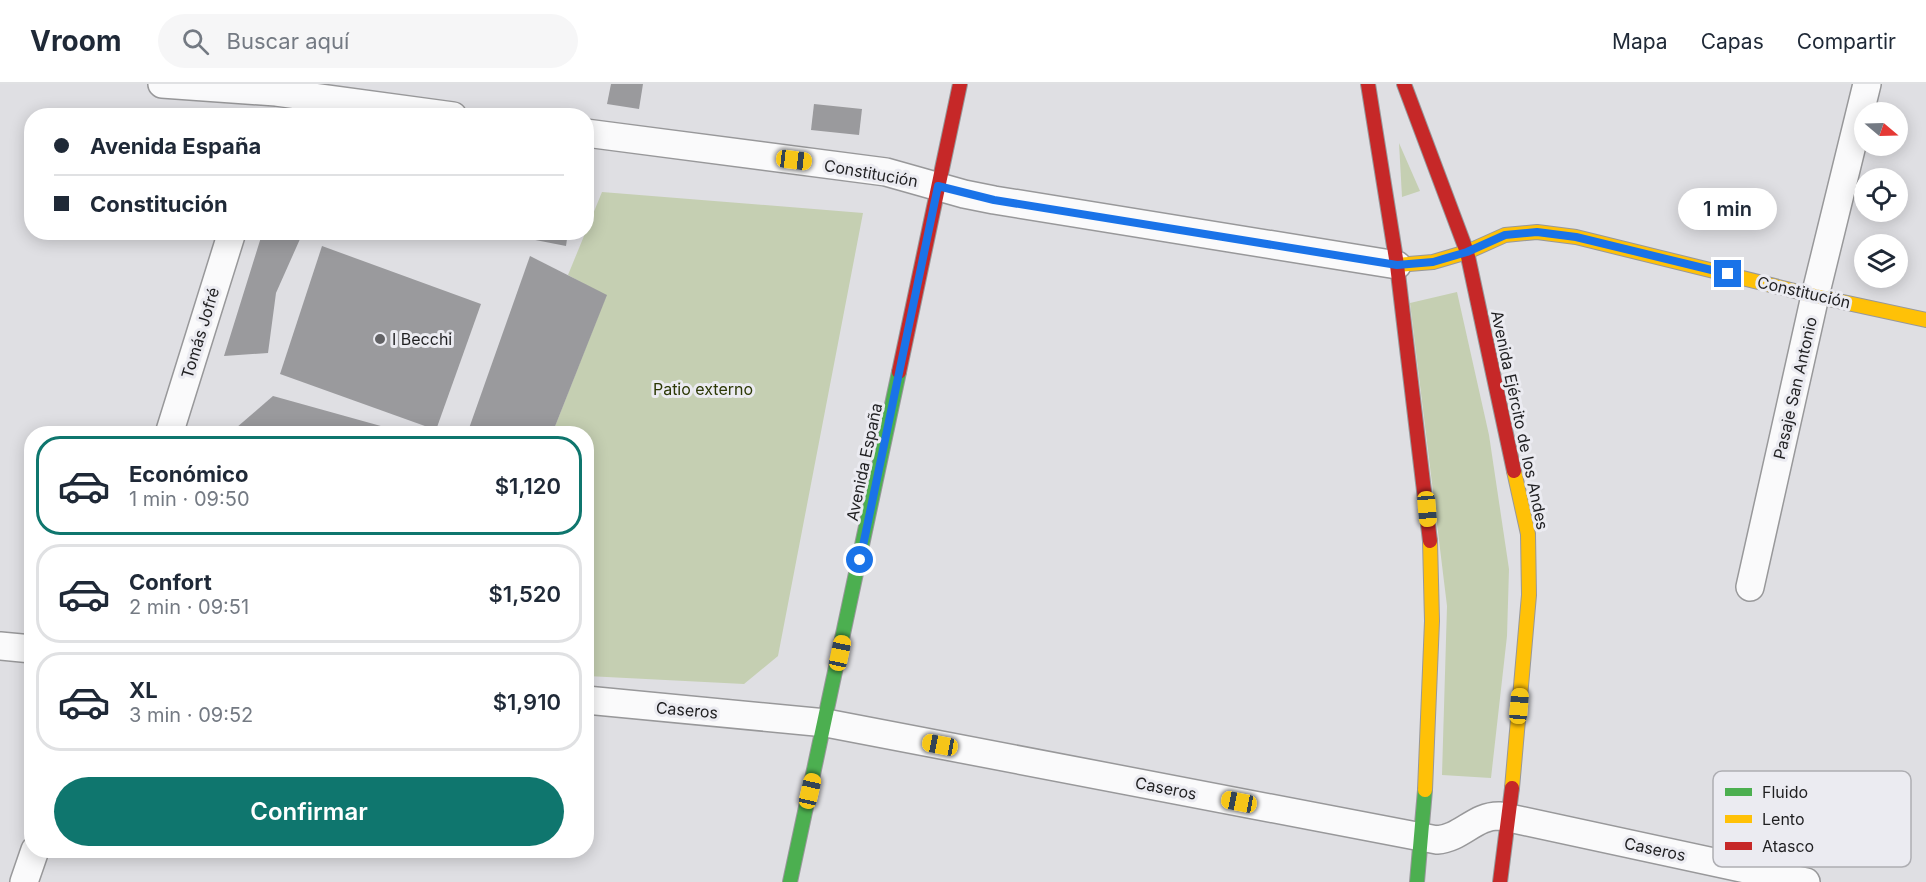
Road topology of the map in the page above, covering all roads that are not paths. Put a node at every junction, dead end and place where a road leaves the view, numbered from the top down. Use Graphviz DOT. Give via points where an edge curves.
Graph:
graph roads {
  1 [pos="162,84"];
  2 [pos="960,84"];
  3 [pos="1368,84"];
  4 [pos="1404,84"];
  5 [pos="1867,84"];
  6 [pos="274,97"];
  7 [pos="378,108"];
  8 [pos="594,134"];
  9 [pos="938,186"];
  10 [pos="230,240"];
  11 [pos="1467,252"];
  12 [pos="1397,265"];
  13 [pos="1815,296"];
  14 [pos="1926,320"];
  15 [pos="171,426"];
  16 [pos="1750,587"];
  17 [pos="0,646"];
  18 [pos="24,648"];
  19 [pos="594,701"];
  20 [pos="826,723"];
  21 [pos="1509,818"];
  22 [pos="1423,837"];
  23 [pos="32,858"];
  24 [pos="1713,862"];
  25 [pos="1736,867"];
  26 [pos="24,882"];
  27 [pos="790,882"];
  28 [pos="1417,882"];
  29 [pos="1500,882"];
  30 [pos="1806,882"];
  1 -- 6 [label="street"];
  2 -- 9 [label="street, Avenida España"];
  3 -- 12 [label="street"];
  4 -- 11 [label="street, Avenida Ejército de los Andes"];
  5 -- 13 [label="street, Pasaje San Antonio"];
  6 -- 7 [label="street"];
  8 -- 9 [label="street, Constitución" via="886,172"];
  9 -- 12 [label="street, Constitución" via="994,200"];
  9 -- 20 [label="street, Avenida España"];
  10 -- 15 [label="street, Tomás Jofré"];
  11 -- 12 [label="street, Constitución" via="1433,262"];
  11 -- 13 [label="street, Constitución" via="1505,235 1537,232 1576,237"];
  11 -- 21 [label="street, Avenida Ejército de los Andes" via="1523,504 1530,563"];
  12 -- 22 [label="street" via="1431,554"];
  13 -- 14 [label="street, Constitución"];
  13 -- 16 [label="street, Pasaje San Antonio"];
  17 -- 18 [label="street"];
  19 -- 20 [label="street, Caseros"];
  20 -- 22 [label="street, Caseros"];
  20 -- 27 [label="street, Avenida España"];
  21 -- 22 [label="street, Caseros" via="1482,818 1446,839"];
  21 -- 24 [label="street, Caseros"];
  21 -- 29 [label="street, Avenida Ejército de los Andes"];
  22 -- 28 [label="street"];
  23 -- 26 [label="street"];
  25 -- 30 [label="street, Caseros"];
}
